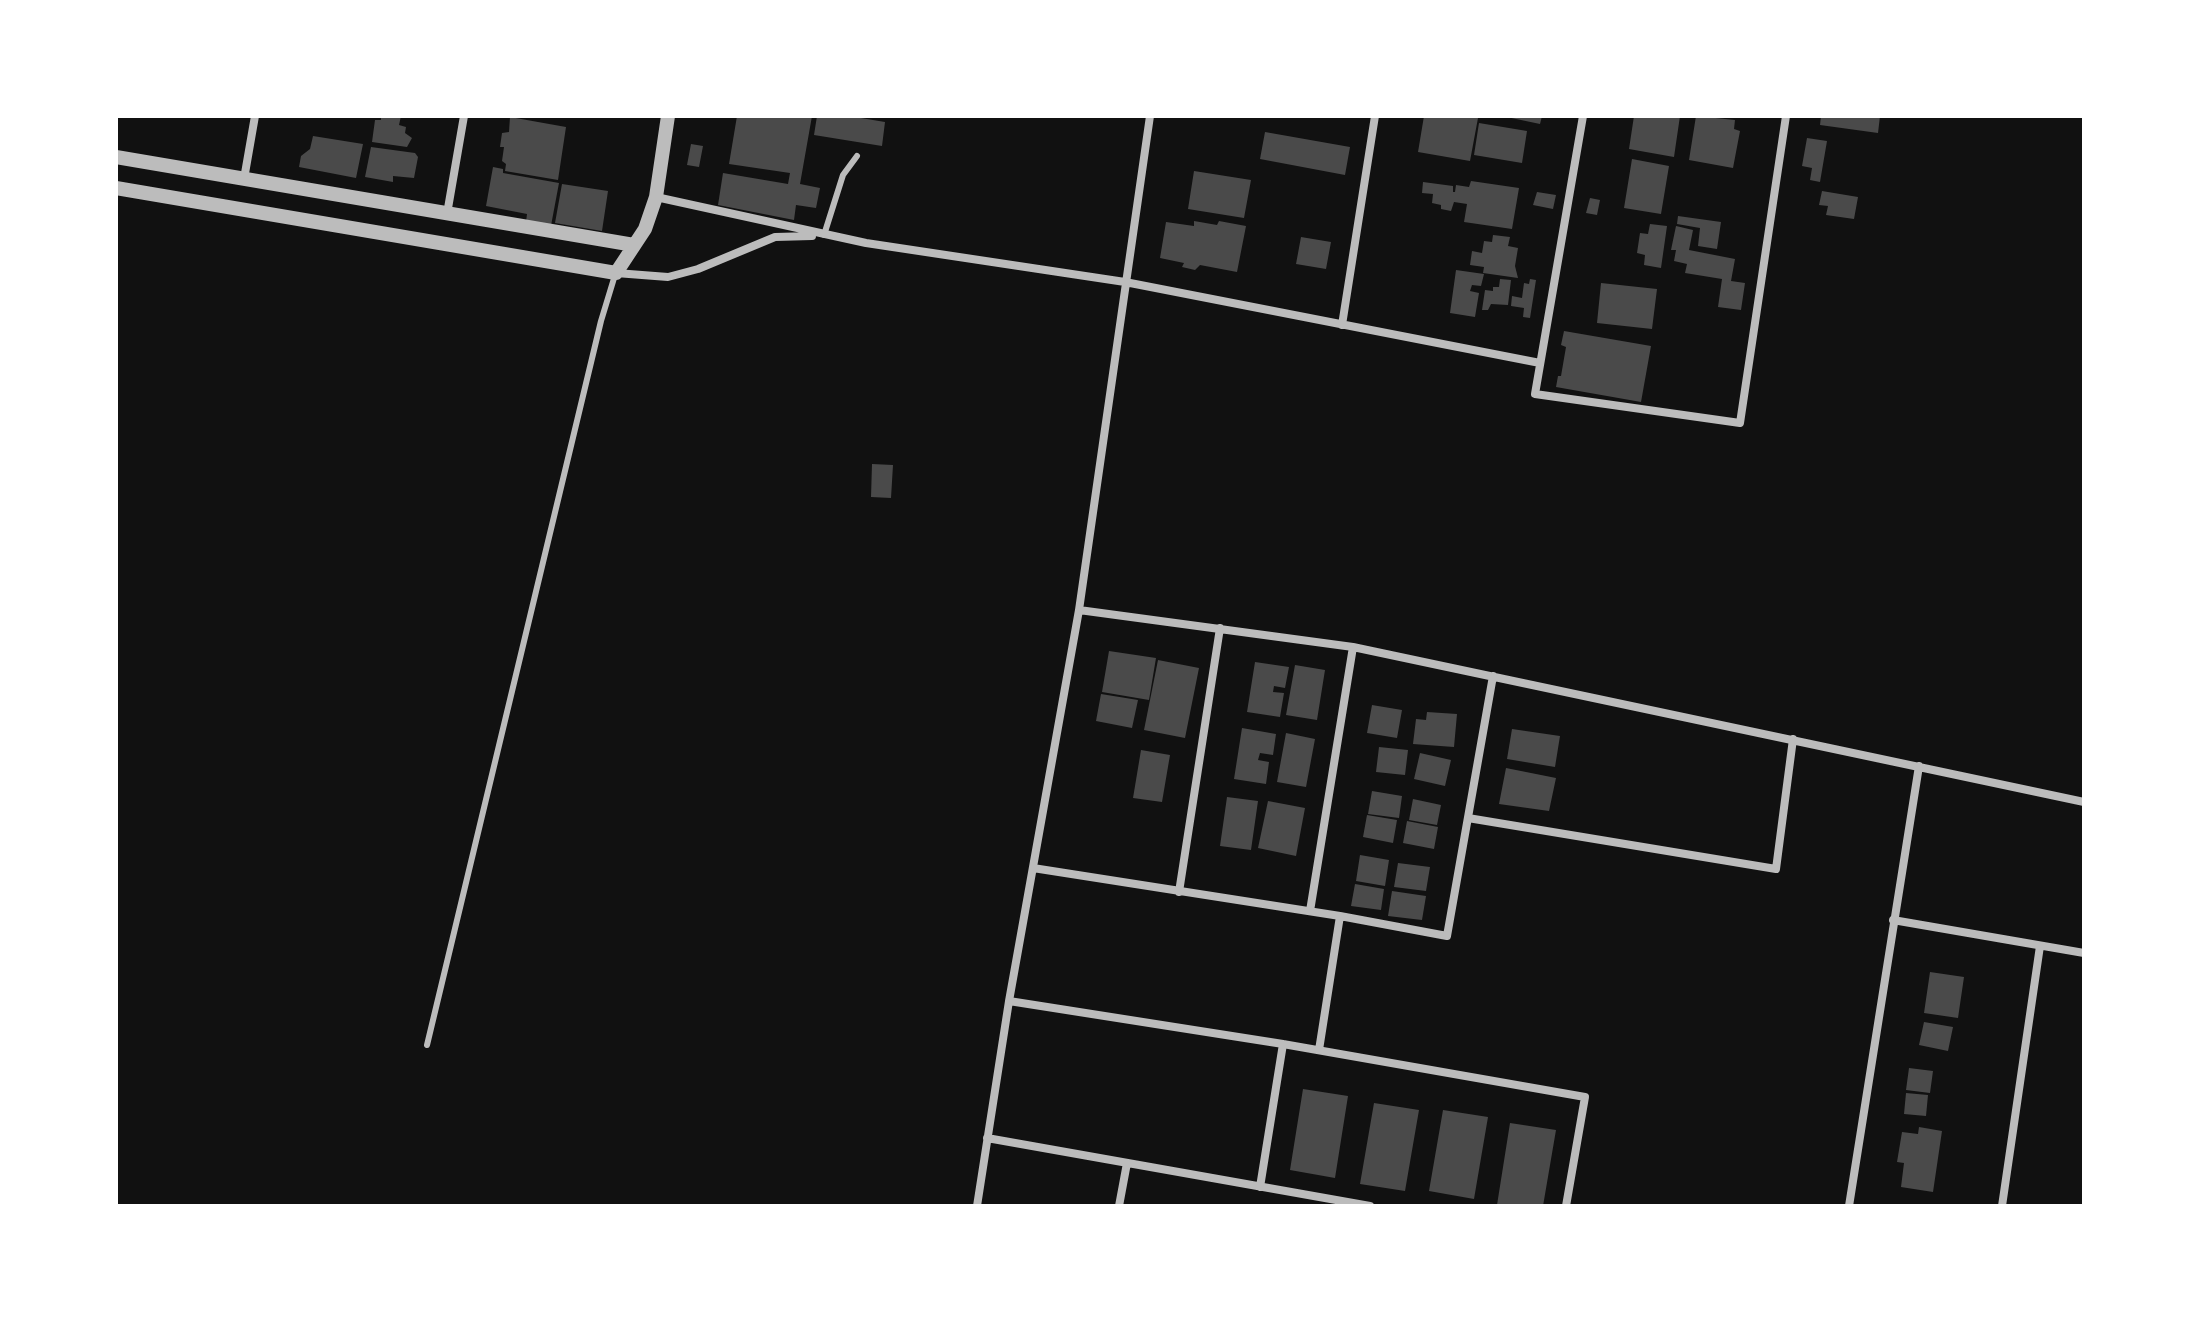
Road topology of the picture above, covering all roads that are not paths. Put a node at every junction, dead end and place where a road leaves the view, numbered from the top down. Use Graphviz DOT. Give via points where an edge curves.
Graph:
graph roads {
  1 [pos="255,116"];
  2 [pos="464,116"];
  3 [pos="668,116"];
  4 [pos="1150,116"];
  5 [pos="1375,116"];
  6 [pos="1583,116"];
  7 [pos="1786,116"];
  8 [pos="857,156"];
  9 [pos="116,157"];
  10 [pos="244,179"];
  11 [pos="116,188"];
  12 [pos="656,197"];
  13 [pos="446,214"];
  14 [pos="824,235"];
  15 [pos="634,245"];
  16 [pos="616,273"];
  17 [pos="1125,282"];
  18 [pos="1342,325"];
  19 [pos="1540,363"];
  20 [pos="1079,610"];
  21 [pos="1220,628"];
  22 [pos="1353,647"];
  23 [pos="1493,676"];
  24 [pos="1793,739"];
  25 [pos="1919,766"];
  26 [pos="2084,802"];
  27 [pos="1468,818"];
  28 [pos="1033,868"];
  29 [pos="1179,892"];
  30 [pos="1310,911"];
  31 [pos="1340,916"];
  32 [pos="1893,920"];
  33 [pos="2040,946"];
  34 [pos="2084,953"];
  35 [pos="1009,1001"];
  36 [pos="1283,1044"];
  37 [pos="427,1045"];
  38 [pos="1319,1050"];
  39 [pos="987,1138"];
  40 [pos="1127,1163"];
  41 [pos="1260,1187"];
  42 [pos="977,1206"];
  43 [pos="1119,1206"];
  44 [pos="1370,1206"];
  45 [pos="1566,1206"];
  46 [pos="1849,1206"];
  47 [pos="2002,1206"];
  1 -- 10 [label="street"];
  2 -- 13 [label="street"];
  3 -- 12 [label="street"];
  4 -- 17 [label="street"];
  5 -- 18 [label="street"];
  6 -- 19 [label="street"];
  7 -- 19 [label="street" via="1740,423 1535,394"];
  8 -- 14 [label="lane" via="843,175"];
  9 -- 10 [label="street"];
  10 -- 13 [label="street"];
  11 -- 16 [label="street"];
  12 -- 14 [label="street"];
  12 -- 15 [label="street"];
  13 -- 15 [label="street"];
  14 -- 16 [label="street" via="775,237 668,277"];
  14 -- 17 [label="street"];
  15 -- 16 [label="street"];
  16 -- 37 [label="lane"];
  17 -- 18 [label="street"];
  17 -- 20 [label="street"];
  18 -- 19 [label="street"];
  20 -- 21 [label="street"];
  20 -- 28 [label="street"];
  21 -- 22 [label="street"];
  21 -- 29 [label="street"];
  22 -- 23 [label="street"];
  22 -- 30 [label="street"];
  23 -- 24 [label="street"];
  23 -- 27 [label="street"];
  24 -- 25 [label="street"];
  24 -- 27 [label="street" via="1776,869"];
  25 -- 26 [label="street"];
  25 -- 32 [label="street"];
  27 -- 31 [label="street" via="1447,936"];
  28 -- 29 [label="street"];
  28 -- 35 [label="street"];
  29 -- 30 [label="street"];
  30 -- 31 [label="street"];
  31 -- 38 [label="street"];
  32 -- 33 [label="street"];
  32 -- 46 [label="street"];
  33 -- 34 [label="street"];
  33 -- 47 [label="street"];
  35 -- 36 [label="street"];
  35 -- 39 [label="street"];
  36 -- 38 [label="street"];
  36 -- 41 [label="street"];
  38 -- 45 [label="street" via="1585,1097"];
  39 -- 40 [label="street"];
  39 -- 42 [label="street"];
  40 -- 41 [label="street"];
  40 -- 43 [label="street"];
  41 -- 44 [label="street"];
}
